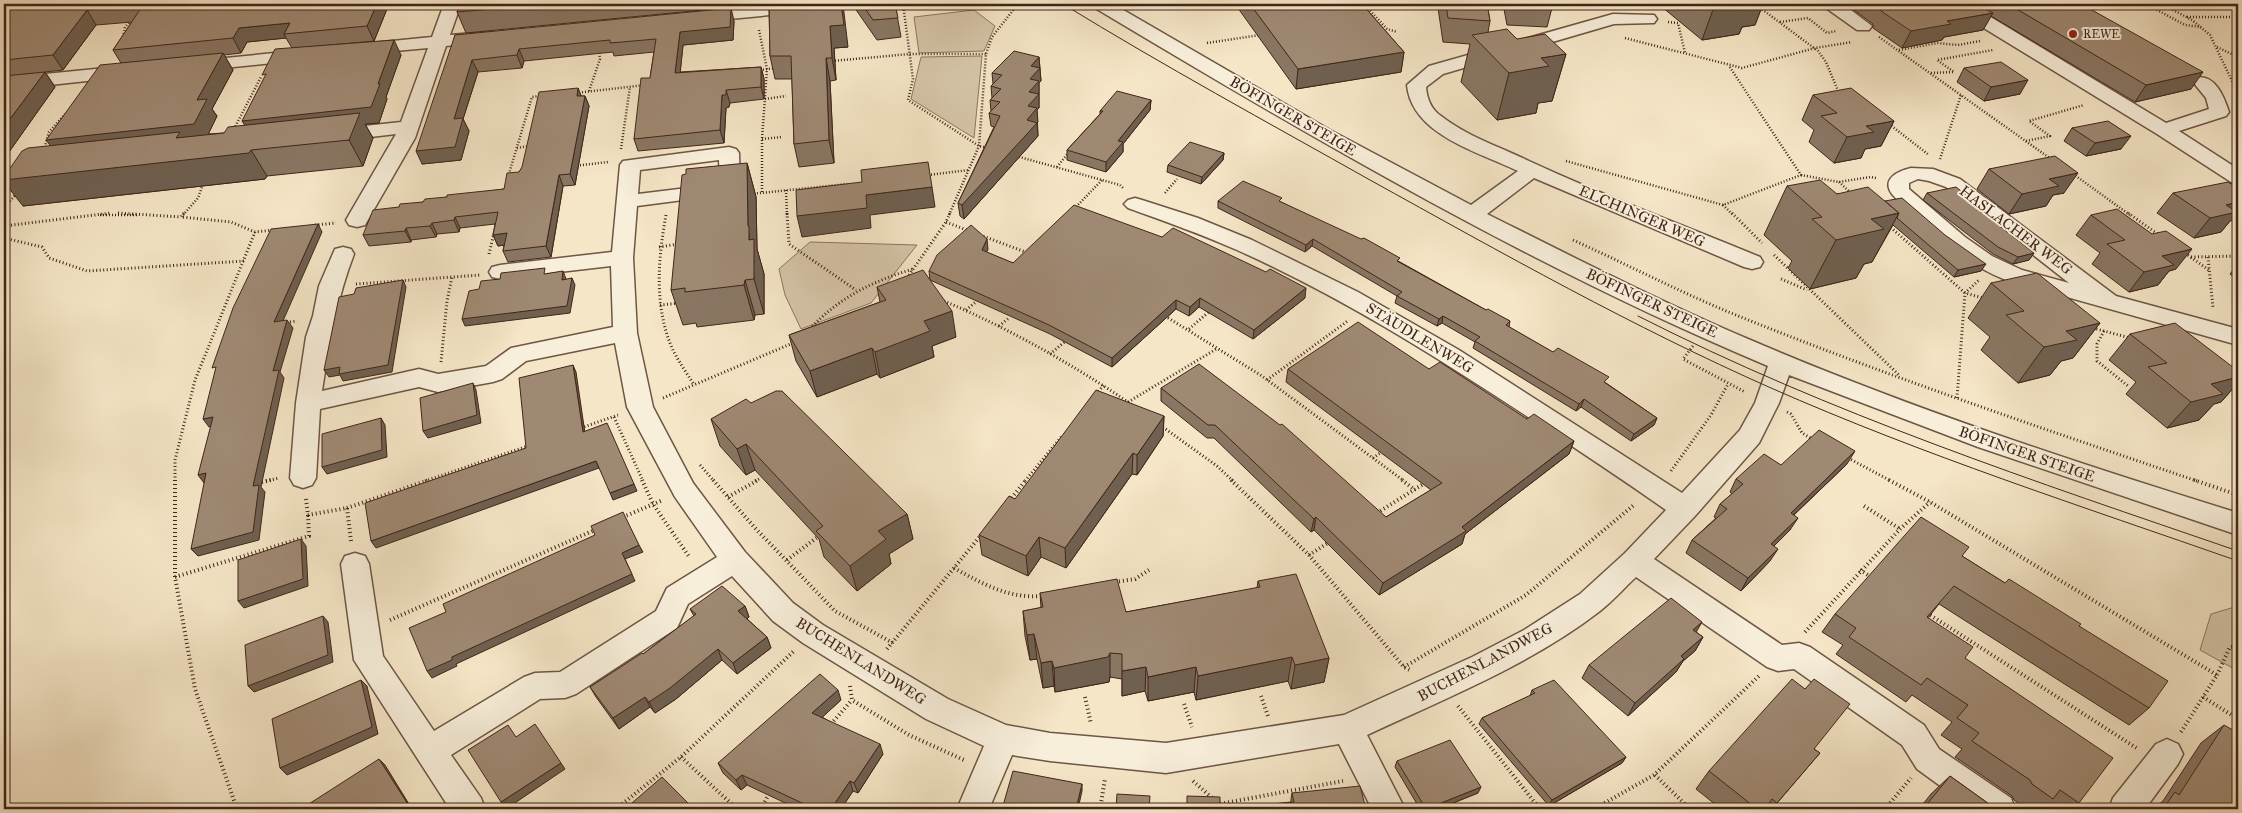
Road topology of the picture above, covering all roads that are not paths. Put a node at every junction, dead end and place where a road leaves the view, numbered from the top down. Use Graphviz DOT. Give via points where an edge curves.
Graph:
graph roads {
  1 [pos="452,4"];
  2 [pos="833,4"];
  3 [pos="1101,4"];
  4 [pos="1957,4"];
  5 [pos="1834,5"];
  6 [pos="678,19"];
  7 [pos="1648,19"];
  8 [pos="1867,32"];
  9 [pos="504,36"];
  10 [pos="438,42"];
  11 [pos="349,51"];
  12 [pos="321,53"];
  13 [pos="177,67"];
  14 [pos="148,70"];
  15 [pos="2202,82"];
  16 [pos="4,84"];
  17 [pos="2164,130"];
  18 [pos="407,132"];
  19 [pos="318,137"];
  20 [pos="1532,170"];
  21 [pos="2238,178"];
  22 [pos="628,201"];
  23 [pos="1135,204"];
  24 [pos="1472,214"];
  25 [pos="357,220"];
  26 [pos="343,254"];
  27 [pos="1761,256"];
  28 [pos="622,258"];
  29 [pos="492,273"];
  30 [pos="2108,301"];
  31 [pos="625,333"];
  32 [pos="2238,337"];
  33 [pos="1782,362"];
  34 [pos="308,403"];
  35 [pos="303,478"];
  36 [pos="1685,509"];
  37 [pos="2238,524"];
  38 [pos="735,560"];
  39 [pos="1635,561"];
  40 [pos="355,564"];
  41 [pos="1347,729"];
  42 [pos="1004,739"];
  43 [pos="429,751"];
  44 [pos="2164,759"];
  45 [pos="469,809"];
  46 [pos="972,809"];
  47 [pos="1389,809"];
  48 [pos="2000,809"];
  49 [pos="2126,809"];
  1 -- 10 [label="street"];
  2 -- 6 [label="street"];
  3 -- 24 [label="street, BÖFINGER STEIGE" via="1335,141"];
  4 -- 17 [label="street"];
  5 -- 8 [label="street"];
  7 -- 20 [label="street, ELCHINGER WEG" via="1613,19 1436,70 1416,85 1417,98 1427,114 1443,127"];
  9 -- 10 [label="street"];
  10 -- 11 [label="street"];
  10 -- 18 [label="street"];
  12 -- 13 [label="street"];
  14 -- 16 [label="street"];
  15 -- 17 [label="street" via="2214,97 2219,112"];
  17 -- 21 [label="street"];
  18 -- 19 [label="street"];
  18 -- 25 [label="street"];
  20 -- 24 [label="street"];
  20 -- 27 [label="street, ELCHINGER WEG"];
  22 -- 22 [label="street, BUCHENLANDWEG" via="625,163 730,153 730,189"];
  22 -- 28 [label="street, BUCHENLANDWEG"];
  23 -- 36 [label="street, STÄUDLENWEG" via="1190,222 1368,306 1485,377"];
  24 -- 33 [label="street, BÖFINGER STEIGE" via="1707,330"];
  26 -- 34 [label="street" via="330,286 318,337"];
  28 -- 29 [label="street"];
  28 -- 31 [label="street, BUCHENLANDWEG"];
  30 -- 30 [label="street, HASLACHER WEG" via="1953,182 1920,174 1904,177 1899,184 1907,199 1993,267"];
  30 -- 32 [label="street, HASLACHER WEG"];
  31 -- 34 [label="street" via="519,354 493,372 438,383 419,378"];
  31 -- 38 [label="street, BUCHENLANDWEG" via="640,408 684,490"];
  33 -- 36 [label="street, BUCHENLANDWEG" via="1767,403 1750,436"];
  33 -- 37 [label="street, BÖFINGER STEIGE" via="1910,413 2144,495"];
  34 -- 35 [label="street"];
  36 -- 39 [label="street, BUCHENLANDWEG"];
  38 -- 42 [label="street, BUCHENLANDWEG" via="783,612 813,634 937,708"];
  38 -- 43 [label="street" via="677,596 667,619 565,685 535,686"];
  39 -- 41 [label="street, BUCHENLANDWEG" via="1590,602 1534,639"];
  39 -- 48 [label="street" via="1913,735 1928,759"];
  40 -- 43 [label="street" via="369,660"];
  41 -- 42 [label="street, BUCHENLANDWEG" via="1166,758 1050,747"];
  41 -- 47 [label="street"];
  42 -- 46 [label="street"];
  43 -- 45 [label="street"];
  44 -- 49 [label="street"];
}
